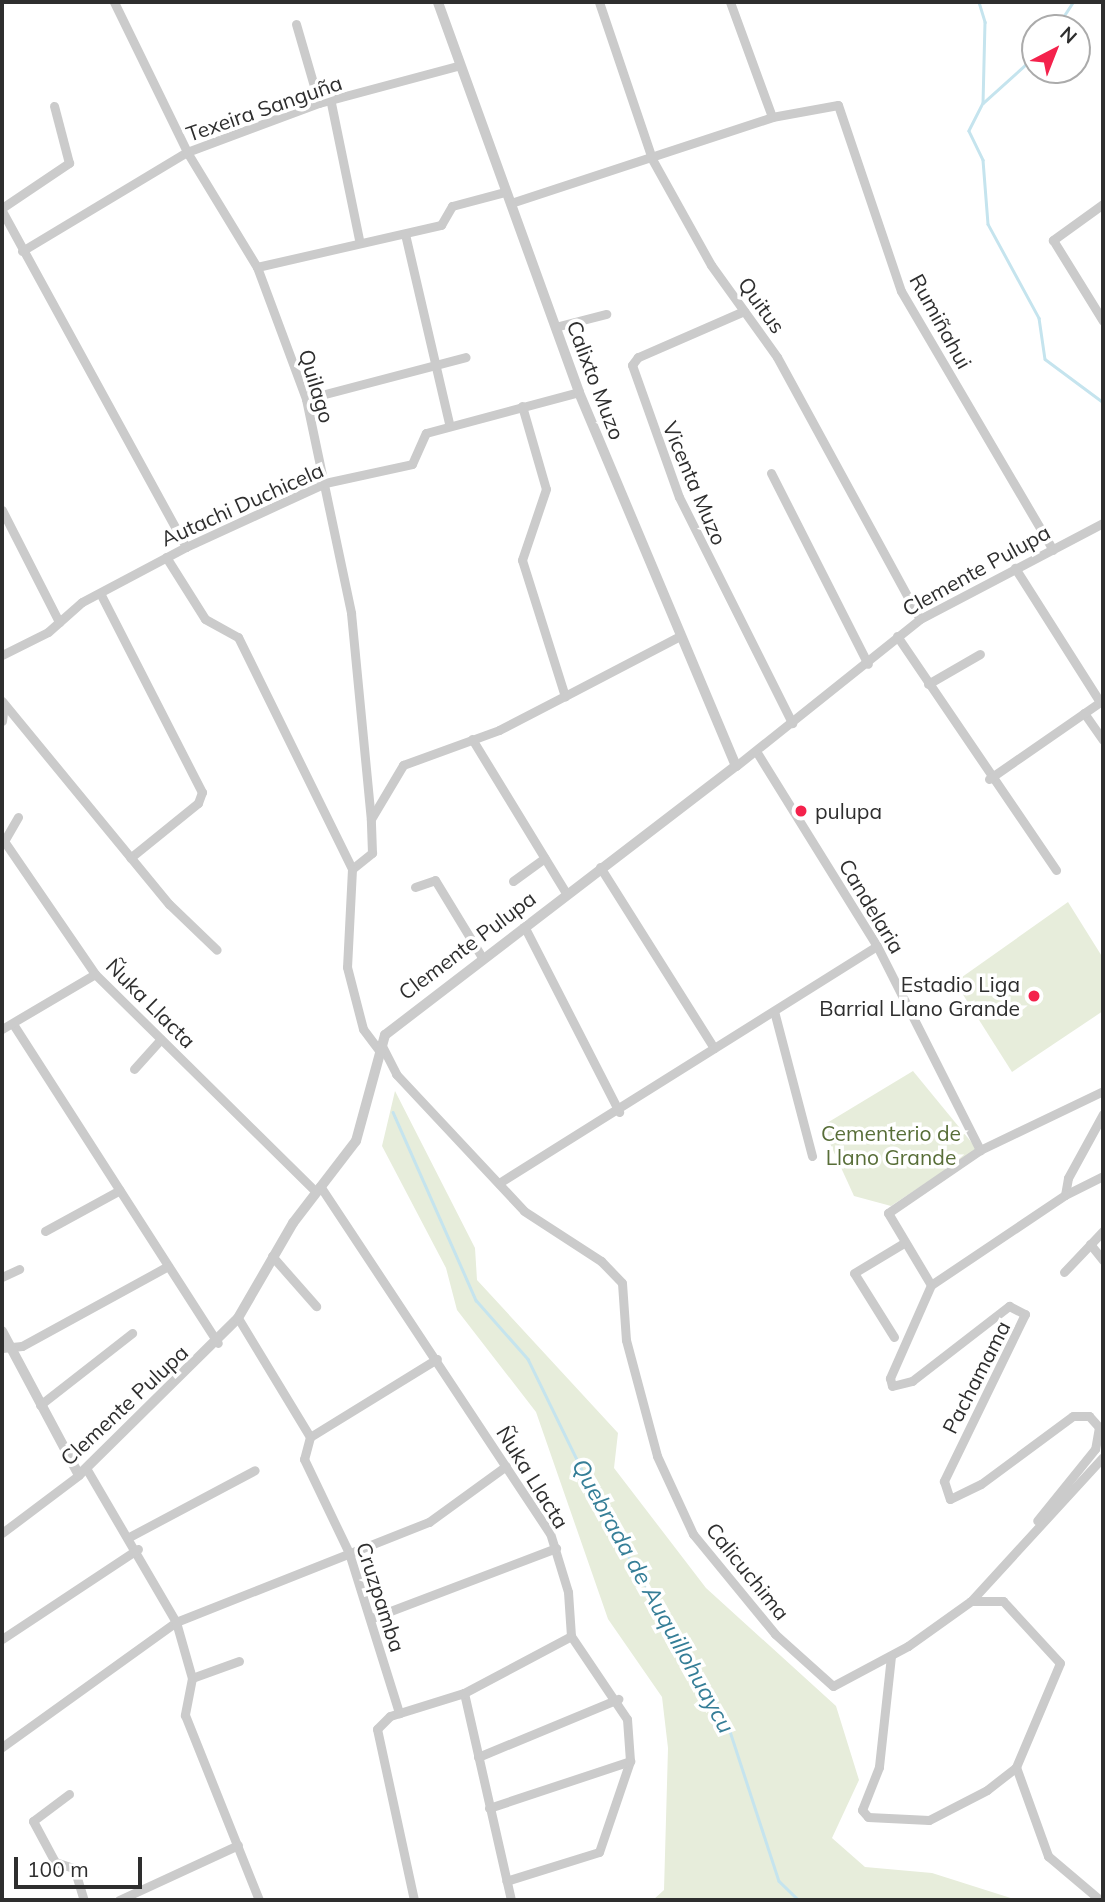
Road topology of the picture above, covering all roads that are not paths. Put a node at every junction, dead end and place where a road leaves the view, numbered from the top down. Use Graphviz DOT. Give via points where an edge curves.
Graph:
graph roads {
  1 [pos="114,2"];
  2 [pos="438,2"];
  3 [pos="599,2"];
  4 [pos="730,2"];
  5 [pos="296,24"];
  6 [pos="457,66"];
  7 [pos="319,103"];
  8 [pos="331,103"];
  9 [pos="54,106"];
  10 [pos="772,117"];
  11 [pos="187,152"];
  12 [pos="652,159"];
  13 [pos="505,192"];
  14 [pos="511,203"];
  15 [pos="1103,204"];
  16 [pos="2,210"];
  17 [pos="4,222"];
  18 [pos="405,234"];
  19 [pos="359,240"];
  20 [pos="22,251"];
  21 [pos="257,267"];
  22 [pos="744,311"];
  23 [pos="606,314"];
  24 [pos="1103,321"];
  25 [pos="555,327"];
  26 [pos="466,357"];
  27 [pos="432,364"];
  28 [pos="579,392"];
  29 [pos="306,399"];
  30 [pos="522,406"];
  31 [pos="449,424"];
  32 [pos="771,473"];
  33 [pos="324,483"];
  34 [pos="2,510"];
  35 [pos="1103,523"];
  36 [pos="186,547"];
  37 [pos="1053,550"];
  38 [pos="166,557"];
  39 [pos="1015,568"];
  40 [pos="100,593"];
  41 [pos="920,619"];
  42 [pos="59,622"];
  43 [pos="897,636"];
  44 [pos="678,637"];
  45 [pos="980,654"];
  46 [pos="2,655"];
  47 [pos="868,664"];
  48 [pos="928,684"];
  49 [pos="565,696"];
  50 [pos="3,702"];
  51 [pos="1084,713"];
  52 [pos="2,721"];
  53 [pos="792,723"];
  54 [pos="472,739"];
  55 [pos="1103,740"];
  56 [pos="756,751"];
  57 [pos="736,766"];
  58 [pos="989,779"];
  59 [pos="18,817"];
  60 [pos="371,819"];
  61 [pos="130,858"];
  62 [pos="545,858"];
  63 [pos="600,867"];
  64 [pos="352,869"];
  65 [pos="1056,870"];
  66 [pos="513,881"];
  67 [pos="415,887"];
  68 [pos="566,893"];
  69 [pos="524,926"];
  70 [pos="877,946"];
  71 [pos="217,950"];
  72 [pos="483,959"];
  73 [pos="95,974"];
  74 [pos="774,1011"];
  75 [pos="13,1024"];
  76 [pos="2,1029"];
  77 [pos="162,1039"];
  78 [pos="379,1045"];
  79 [pos="714,1048"];
  80 [pos="134,1069"];
  81 [pos="1103,1091"];
  82 [pos="619,1112"];
  83 [pos="1103,1114"];
  84 [pos="980,1150"];
  85 [pos="812,1156"];
  86 [pos="1103,1176"];
  87 [pos="499,1183"];
  88 [pos="318,1189"];
  89 [pos="120,1190"];
  90 [pos="1065,1195"];
  91 [pos="45,1231"];
  92 [pos="1103,1231"];
  93 [pos="901,1244"];
  94 [pos="1090,1244"];
  95 [pos="272,1256"];
  96 [pos="1103,1260"];
  97 [pos="169,1266"];
  98 [pos="19,1269"];
  99 [pos="1064,1272"];
  100 [pos="2,1277"];
  101 [pos="930,1285"];
  102 [pos="316,1306"];
  103 [pos="238,1318"];
  104 [pos="2,1331"];
  105 [pos="132,1333"];
  106 [pos="894,1337"];
  107 [pos="218,1343"];
  108 [pos="5,1346"];
  109 [pos="437,1359"];
  110 [pos="40,1405"];
  111 [pos="310,1437"];
  112 [pos="1103,1457"];
  113 [pos="506,1466"];
  114 [pos="255,1470"];
  115 [pos="83,1472"];
  116 [pos="1031,1529"];
  117 [pos="2,1533"];
  118 [pos="131,1536"];
  119 [pos="556,1548"];
  120 [pos="138,1549"];
  121 [pos="349,1553"];
  122 [pos="971,1601"];
  123 [pos="372,1618"];
  124 [pos="176,1622"];
  125 [pos="571,1636"];
  126 [pos="2,1639"];
  127 [pos="891,1656"];
  128 [pos="239,1661"];
  129 [pos="192,1678"];
  130 [pos="464,1693"];
  131 [pos="618,1699"];
  132 [pos="399,1713"];
  133 [pos="2,1747"];
  134 [pos="478,1757"];
  135 [pos="630,1761"];
  136 [pos="1016,1767"];
  137 [pos="69,1794"];
  138 [pos="489,1808"];
  139 [pos="238,1845"];
  140 [pos="506,1881"];
  141 [pos="84,1900"];
  142 [pos="119,1900"];
  143 [pos="259,1900"];
  144 [pos="414,1900"];
  145 [pos="510,1900"];
  146 [pos="1100,1900"];
  1 -- 11 [label="street, Quilago"];
  2 -- 6 [label="street, Calixto Muzo"];
  3 -- 12 [label="street, Quitus"];
  4 -- 10 [label="street"];
  5 -- 7 [label="street"];
  6 -- 8 [label="street, Texeira Sanguña"];
  6 -- 13 [label="street, Calixto Muzo"];
  7 -- 8 [label="street, Texeira Sanguña"];
  7 -- 11 [label="street, Texeira Sanguña"];
  8 -- 19 [label="street"];
  9 -- 16 [label="street" via="68,157 64,172"];
  10 -- 12 [label="street"];
  10 -- 37 [label="street, Rumiñahui" via="827,103 846,114 901,291"];
  11 -- 20 [label="street, Texeira Sanguña"];
  11 -- 21 [label="street, Quilago"];
  12 -- 14 [label="street"];
  12 -- 22 [label="street, Quitus"];
  13 -- 14 [label="street, Calixto Muzo"];
  13 -- 18 [label="street" via="452,206 440,225"];
  14 -- 25 [label="street, Calixto Muzo"];
  15 -- 24 [label="street" via="1056,234 1054,245"];
  16 -- 17 [label="street"];
  17 -- 20 [label="street"];
  18 -- 19 [label="street"];
  18 -- 27 [label="street"];
  19 -- 21 [label="street"];
  20 -- 36 [label="street"];
  21 -- 29 [label="street, Quilago"];
  22 -- 41 [label="street, Quitus" via="845,475"];
  22 -- 53 [label="street, Vicenta Muzo" via="638,357 632,365 679,497"];
  23 -- 25 [label="street"];
  25 -- 28 [label="street, Calixto Muzo"];
  26 -- 27 [label="street"];
  27 -- 29 [label="street"];
  27 -- 31 [label="street"];
  28 -- 30 [label="street, Autachi Duchicela"];
  28 -- 44 [label="street, Calixto Muzo"];
  29 -- 33 [label="street, Quilago"];
  30 -- 31 [label="street, Autachi Duchicela"];
  30 -- 49 [label="street" via="546,489 522,560"];
  31 -- 33 [label="street, Autachi Duchicela" via="423,435 408,466"];
  32 -- 47 [label="street"];
  33 -- 36 [label="street, Autachi Duchicela"];
  33 -- 60 [label="street, Quilago" via="351,613"];
  34 -- 42 [label="street"];
  35 -- 37 [label="street, Clemente Pulupa"];
  36 -- 38 [label="street, Autachi Duchicela"];
  37 -- 39 [label="street, Clemente Pulupa"];
  38 -- 40 [label="street, Autachi Duchicela"];
  38 -- 64 [label="street" via="205,619 238,637"];
  39 -- 41 [label="street, Clemente Pulupa"];
  39 -- 51 [label="street" via="1100,702"];
  40 -- 42 [label="street, Autachi Duchicela"];
  40 -- 61 [label="street" via="202,792 198,803"];
  41 -- 43 [label="street, Clemente Pulupa"];
  42 -- 46 [label="street, Autachi Duchicela"];
  43 -- 47 [label="street, Clemente Pulupa"];
  43 -- 48 [label="street"];
  44 -- 49 [label="street"];
  44 -- 57 [label="street, Calixto Muzo"];
  45 -- 48 [label="street"];
  47 -- 53 [label="street, Clemente Pulupa"];
  48 -- 58 [label="street"];
  49 -- 54 [label="street"];
  50 -- 52 [label="street"];
  50 -- 61 [label="street"];
  51 -- 55 [label="street"];
  51 -- 58 [label="street"];
  53 -- 56 [label="street, Clemente Pulupa"];
  54 -- 60 [label="street" via="403,765"];
  54 -- 62 [label="street"];
  56 -- 57 [label="street, Clemente Pulupa"];
  56 -- 70 [label="street, Candelaria"];
  57 -- 63 [label="street, Clemente Pulupa"];
  58 -- 65 [label="street"];
  59 -- 73 [label="street, Ñuka Llacta" via="4,841"];
  60 -- 64 [label="street, Quilago" via="372,853"];
  61 -- 71 [label="street"];
  62 -- 66 [label="street"];
  62 -- 68 [label="street"];
  63 -- 68 [label="street, Clemente Pulupa"];
  63 -- 79 [label="street"];
  64 -- 78 [label="street, Calicuchima" via="346,967 363,1030"];
  67 -- 72 [label="street" via="435,880"];
  68 -- 69 [label="street, Clemente Pulupa"];
  69 -- 72 [label="street, Clemente Pulupa"];
  69 -- 82 [label="street"];
  70 -- 74 [label="street"];
  70 -- 84 [label="street, Candelaria"];
  72 -- 78 [label="street, Clemente Pulupa" via="419,1004"];
  73 -- 75 [label="street"];
  73 -- 77 [label="street, Ñuka Llacta"];
  74 -- 79 [label="street"];
  74 -- 85 [label="street"];
  75 -- 76 [label="street"];
  75 -- 89 [label="street"];
  77 -- 80 [label="street"];
  77 -- 88 [label="street, Ñuka Llacta"];
  78 -- 87 [label="street, Calicuchima" via="396,1074"];
  78 -- 88 [label="street, Clemente Pulupa" via="363,1127"];
  79 -- 82 [label="street"];
  81 -- 84 [label="street"];
  82 -- 87 [label="street"];
  83 -- 90 [label="street" via="1068,1178"];
  84 -- 93 [label="street" via="888,1213"];
  86 -- 90 [label="street"];
  87 -- 127 [label="street, Calicuchima" via="524,1211 601,1261 622,1283 626,1340 657,1456 693,1534 722,1574 833,1686"];
  88 -- 95 [label="street, Clemente Pulupa"];
  88 -- 109 [label="street, Ñuka Llacta"];
  89 -- 91 [label="street"];
  89 -- 97 [label="street"];
  90 -- 101 [label="street"];
  92 -- 94 [label="street"];
  93 -- 101 [label="street"];
  93 -- 106 [label="street" via="854,1273"];
  94 -- 96 [label="street"];
  94 -- 99 [label="street"];
  95 -- 102 [label="street"];
  95 -- 103 [label="street, Clemente Pulupa"];
  97 -- 107 [label="street"];
  97 -- 108 [label="street" via="22,1346"];
  98 -- 100 [label="street"];
  101 -- 116 [label="street, Pachamama" via="890,1378 892,1386 912,1381 1009,1306 1025,1314 944,1481 950,1499 981,1485 1073,1416 1088,1416 1099,1427 1095,1449"];
  103 -- 107 [label="street, Clemente Pulupa"];
  103 -- 111 [label="street"];
  104 -- 108 [label="street"];
  105 -- 110 [label="street"];
  107 -- 115 [label="street, Clemente Pulupa"];
  108 -- 110 [label="street"];
  109 -- 111 [label="street"];
  109 -- 113 [label="street, Ñuka Llacta"];
  110 -- 115 [label="street"];
  111 -- 121 [label="street, Cruzpamba" via="304,1459"];
  112 -- 116 [label="street, Calicuchima"];
  113 -- 119 [label="street, Ñuka Llacta"];
  113 -- 121 [label="street" via="429,1522"];
  114 -- 118 [label="street"];
  115 -- 117 [label="street, Clemente Pulupa"];
  115 -- 118 [label="street"];
  116 -- 122 [label="street, Calicuchima"];
  118 -- 120 [label="street"];
  119 -- 123 [label="street"];
  119 -- 125 [label="street, Ñuka Llacta"];
  120 -- 124 [label="street"];
  120 -- 126 [label="street"];
  121 -- 123 [label="street, Cruzpamba"];
  121 -- 124 [label="street"];
  122 -- 127 [label="street, Calicuchima"];
  122 -- 136 [label="street" via="1003,1601 1059,1663"];
  123 -- 132 [label="street, Cruzpamba"];
  124 -- 129 [label="street"];
  124 -- 133 [label="street"];
  125 -- 130 [label="street"];
  125 -- 131 [label="street, Ñuka Llacta"];
  127 -- 136 [label="street" via="879,1767 862,1810 867,1816 929,1820 978,1796"];
  128 -- 129 [label="street"];
  129 -- 139 [label="street" via="185,1714"];
  130 -- 132 [label="street"];
  130 -- 134 [label="street"];
  131 -- 134 [label="street"];
  131 -- 135 [label="street, Ñuka Llacta" via="628,1719"];
  132 -- 144 [label="street" via="382,1722 375,1737"];
  134 -- 138 [label="street"];
  135 -- 138 [label="street"];
  135 -- 140 [label="street, Ñuka Llacta" via="598,1852"];
  136 -- 146 [label="street" via="1048,1856"];
  137 -- 141 [label="street" via="33,1821 55,1862 74,1868"];
  138 -- 140 [label="street"];
  139 -- 142 [label="street"];
  139 -- 143 [label="street"];
  140 -- 145 [label="street"];
}
